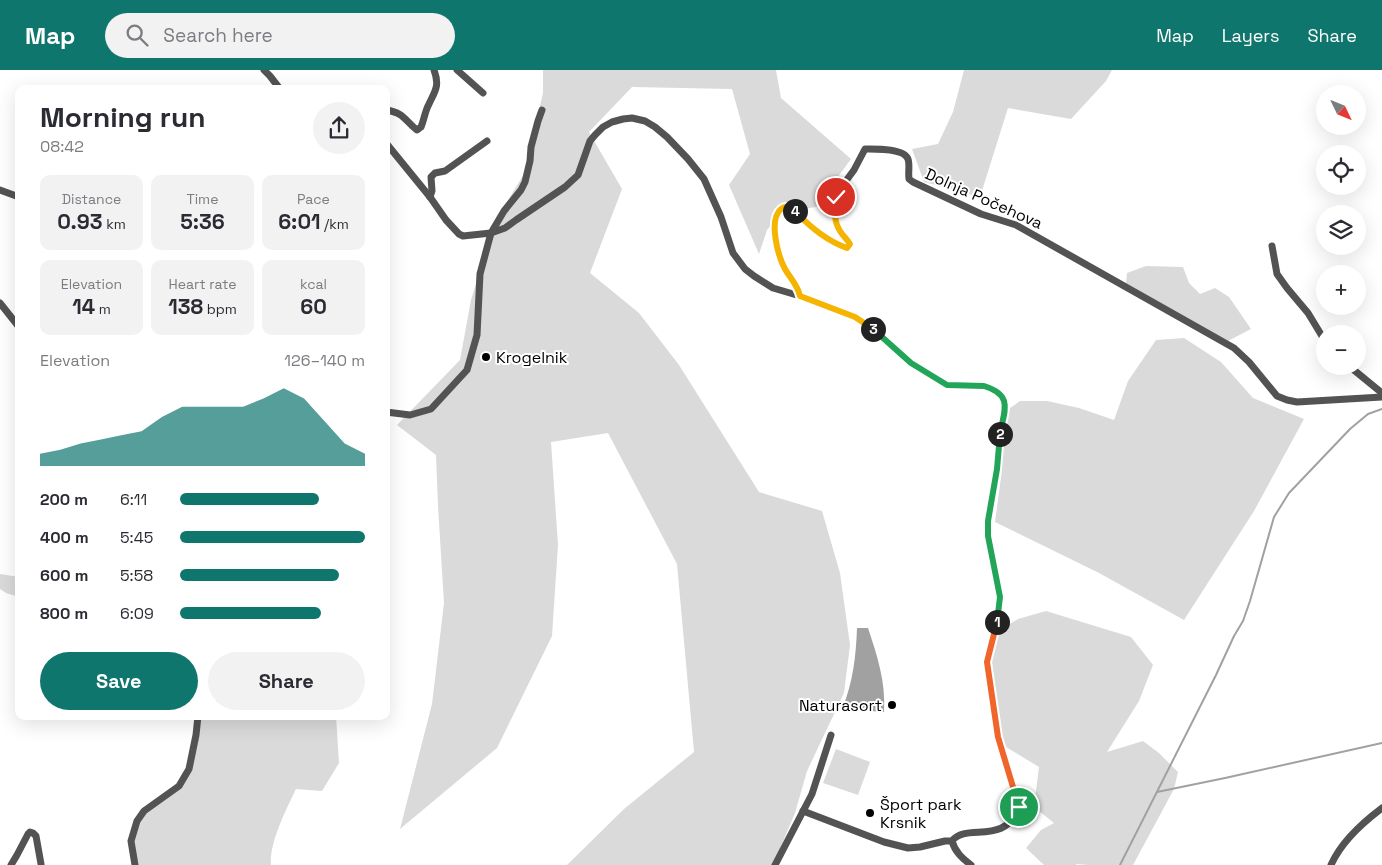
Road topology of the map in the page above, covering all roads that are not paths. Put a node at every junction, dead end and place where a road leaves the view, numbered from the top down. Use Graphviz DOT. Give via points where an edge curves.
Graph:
graph roads {
  1 [pos="264,70"];
  2 [pos="434,70"];
  3 [pos="457,70"];
  4 [pos="277,85"];
  5 [pos="483,93"];
  6 [pos="390,110"];
  7 [pos="542,110"];
  8 [pos="487,141"];
  9 [pos="390,149"];
  10 [pos="0,190"];
  11 [pos="15,195"];
  12 [pos="430,197"];
  13 [pos="491,233"];
  14 [pos="1272,246"];
  15 [pos="800,296"];
  16 [pos="0,303"];
  17 [pos="15,322"];
  18 [pos="1316,326"];
  19 [pos="1360,375"];
  20 [pos="1382,393"];
  21 [pos="1382,397"];
  22 [pos="390,412"];
  23 [pos="198,720"];
  24 [pos="831,735"];
  25 [pos="1382,808"];
  26 [pos="803,811"];
  27 [pos="952,841"];
  28 [pos="40,864"];
  29 [pos="10,865"];
  30 [pos="135,865"];
  31 [pos="776,865"];
  32 [pos="971,865"];
  33 [pos="1331,865"];
  1 -- 4 [label="street"];
  2 -- 6 [label="street" via="437,86 421,127 415,129 405,117"];
  3 -- 5 [label="street"];
  7 -- 13 [label="street" via="525,182"];
  8 -- 12 [label="street" via="452,167 430,177"];
  9 -- 12 [label="street"];
  10 -- 11 [label="street"];
  12 -- 13 [label="street" via="459,234"];
  13 -- 15 [label="street" via="506,228 578,175 590,141 603,127 632,118 655,126 704,179 733,253 745,269 768,285"];
  13 -- 22 [label="street" via="480,274 476,335 467,370 431,409 410,415"];
  14 -- 18 [label="street" via="1277,274"];
  15 -- 21 [label="street, Dolnja Počehova" via="780,258 775,227 780,210 785,207 793,209 808,224 847,248 850,244 835,219 836,197 865,149 895,151 906,155 909,160 909,179 913,182 981,214 1016,225 1234,348 1277,396 1298,402"];
  15 -- 27 [label="street" via="862,321 911,363 947,385 984,386 996,390 1004,400 988,521 1000,597 996,631 987,662 998,737 1019,807 1006,826 956,836"];
  16 -- 17 [label="street"];
  19 -- 20 [label="street"];
  23 -- 30 [label="street" via="190,768 179,786 144,811 137,821 131,841"];
  24 -- 26 [label="street" via="812,794"];
  25 -- 33 [label="street" via="1345,842"];
  26 -- 27 [label="street" via="908,848"];
  26 -- 31 [label="street"];
  27 -- 32 [label="street" via="956,851"];
  28 -- 29 [label="street" via="36,836 30,832"];
}
